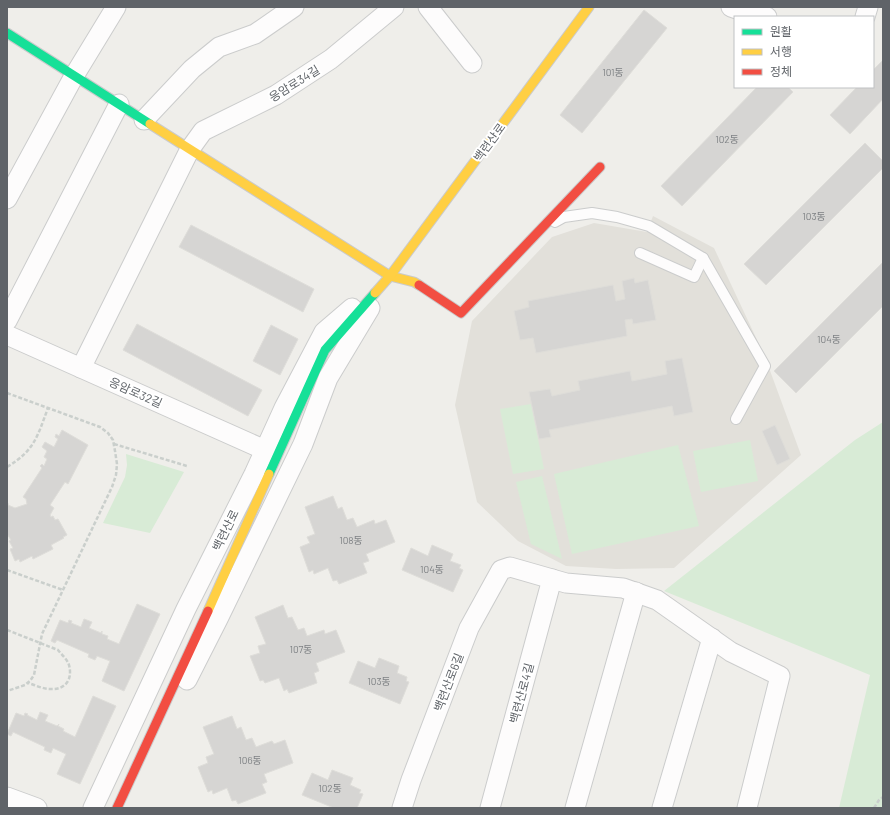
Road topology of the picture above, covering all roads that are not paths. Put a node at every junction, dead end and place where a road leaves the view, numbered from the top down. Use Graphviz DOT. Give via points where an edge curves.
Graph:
graph roads {
  1 [pos="116,7"];
  2 [pos="294,7"];
  3 [pos="394,7"];
  4 [pos="428,7"];
  5 [pos="589,7"];
  6 [pos="731,7"];
  7 [pos="758,16"];
  8 [pos="7,33"];
  9 [pos="472,63"];
  10 [pos="74,76"];
  11 [pos="119,104"];
  12 [pos="144,120"];
  13 [pos="190,149"];
  14 [pos="600,167"];
  15 [pos="7,199"];
  16 [pos="539,230"];
  17 [pos="640,253"];
  18 [pos="703,258"];
  19 [pos="390,276"];
  20 [pos="7,321"];
  21 [pos="7,335"];
  22 [pos="81,368"];
  23 [pos="736,419"];
  24 [pos="265,450"];
  25 [pos="552,579"];
  26 [pos="636,592"];
  27 [pos="712,638"];
  28 [pos="7,797"];
  29 [pos="37,808"];
  30 [pos="93,808"];
  31 [pos="117,808"];
  32 [pos="127,808"];
  33 [pos="402,808"];
  34 [pos="490,808"];
  35 [pos="575,808"];
  36 [pos="662,808"];
  37 [pos="747,808"];
  1 -- 10 [label="street"];
  2 -- 12 [label="street" via="255,34 219,47 192,69"];
  3 -- 13 [label="street, 응암로34길" via="331,60 276,95 203,132"];
  4 -- 9 [label="street"];
  5 -- 19 [label="main road, 백련산로"];
  6 -- 7 [label="street"];
  8 -- 10 [label="main road"];
  10 -- 11 [label="main road"];
  10 -- 15 [label="street"];
  11 -- 12 [label="main road"];
  11 -- 20 [label="street"];
  12 -- 13 [label="main road"];
  13 -- 19 [label="main road"];
  13 -- 22 [label="street, 응암로34길"];
  14 -- 16 [label="main road"];
  16 -- 18 [label="lane" via="564,217 592,213 617,217 649,226"];
  16 -- 19 [label="main road" via="460,313 414,282"];
  17 -- 18 [label="lane" via="694,277"];
  18 -- 23 [label="lane" via="765,366"];
  19 -- 24 [label="street, 백련산로" via="324,332"];
  19 -- 31 [label="main road, 백련산로" via="325,350"];
  19 -- 32 [label="street, 백련산로" via="328,378 303,444 160,732"];
  21 -- 22 [label="street, 응암로32길"];
  22 -- 24 [label="street, 응암로32길"];
  24 -- 30 [label="street, 백련산로" via="184,612"];
  25 -- 26 [label="street"];
  25 -- 33 [label="street, 백련산로6길" via="510,567 501,570 469,628"];
  25 -- 34 [label="street, 백련산로4길"];
  26 -- 27 [label="street" via="657,600"];
  26 -- 35 [label="street"];
  27 -- 36 [label="street"];
  27 -- 37 [label="street" via="731,652 780,676"];
  28 -- 29 [label="street"];
}
